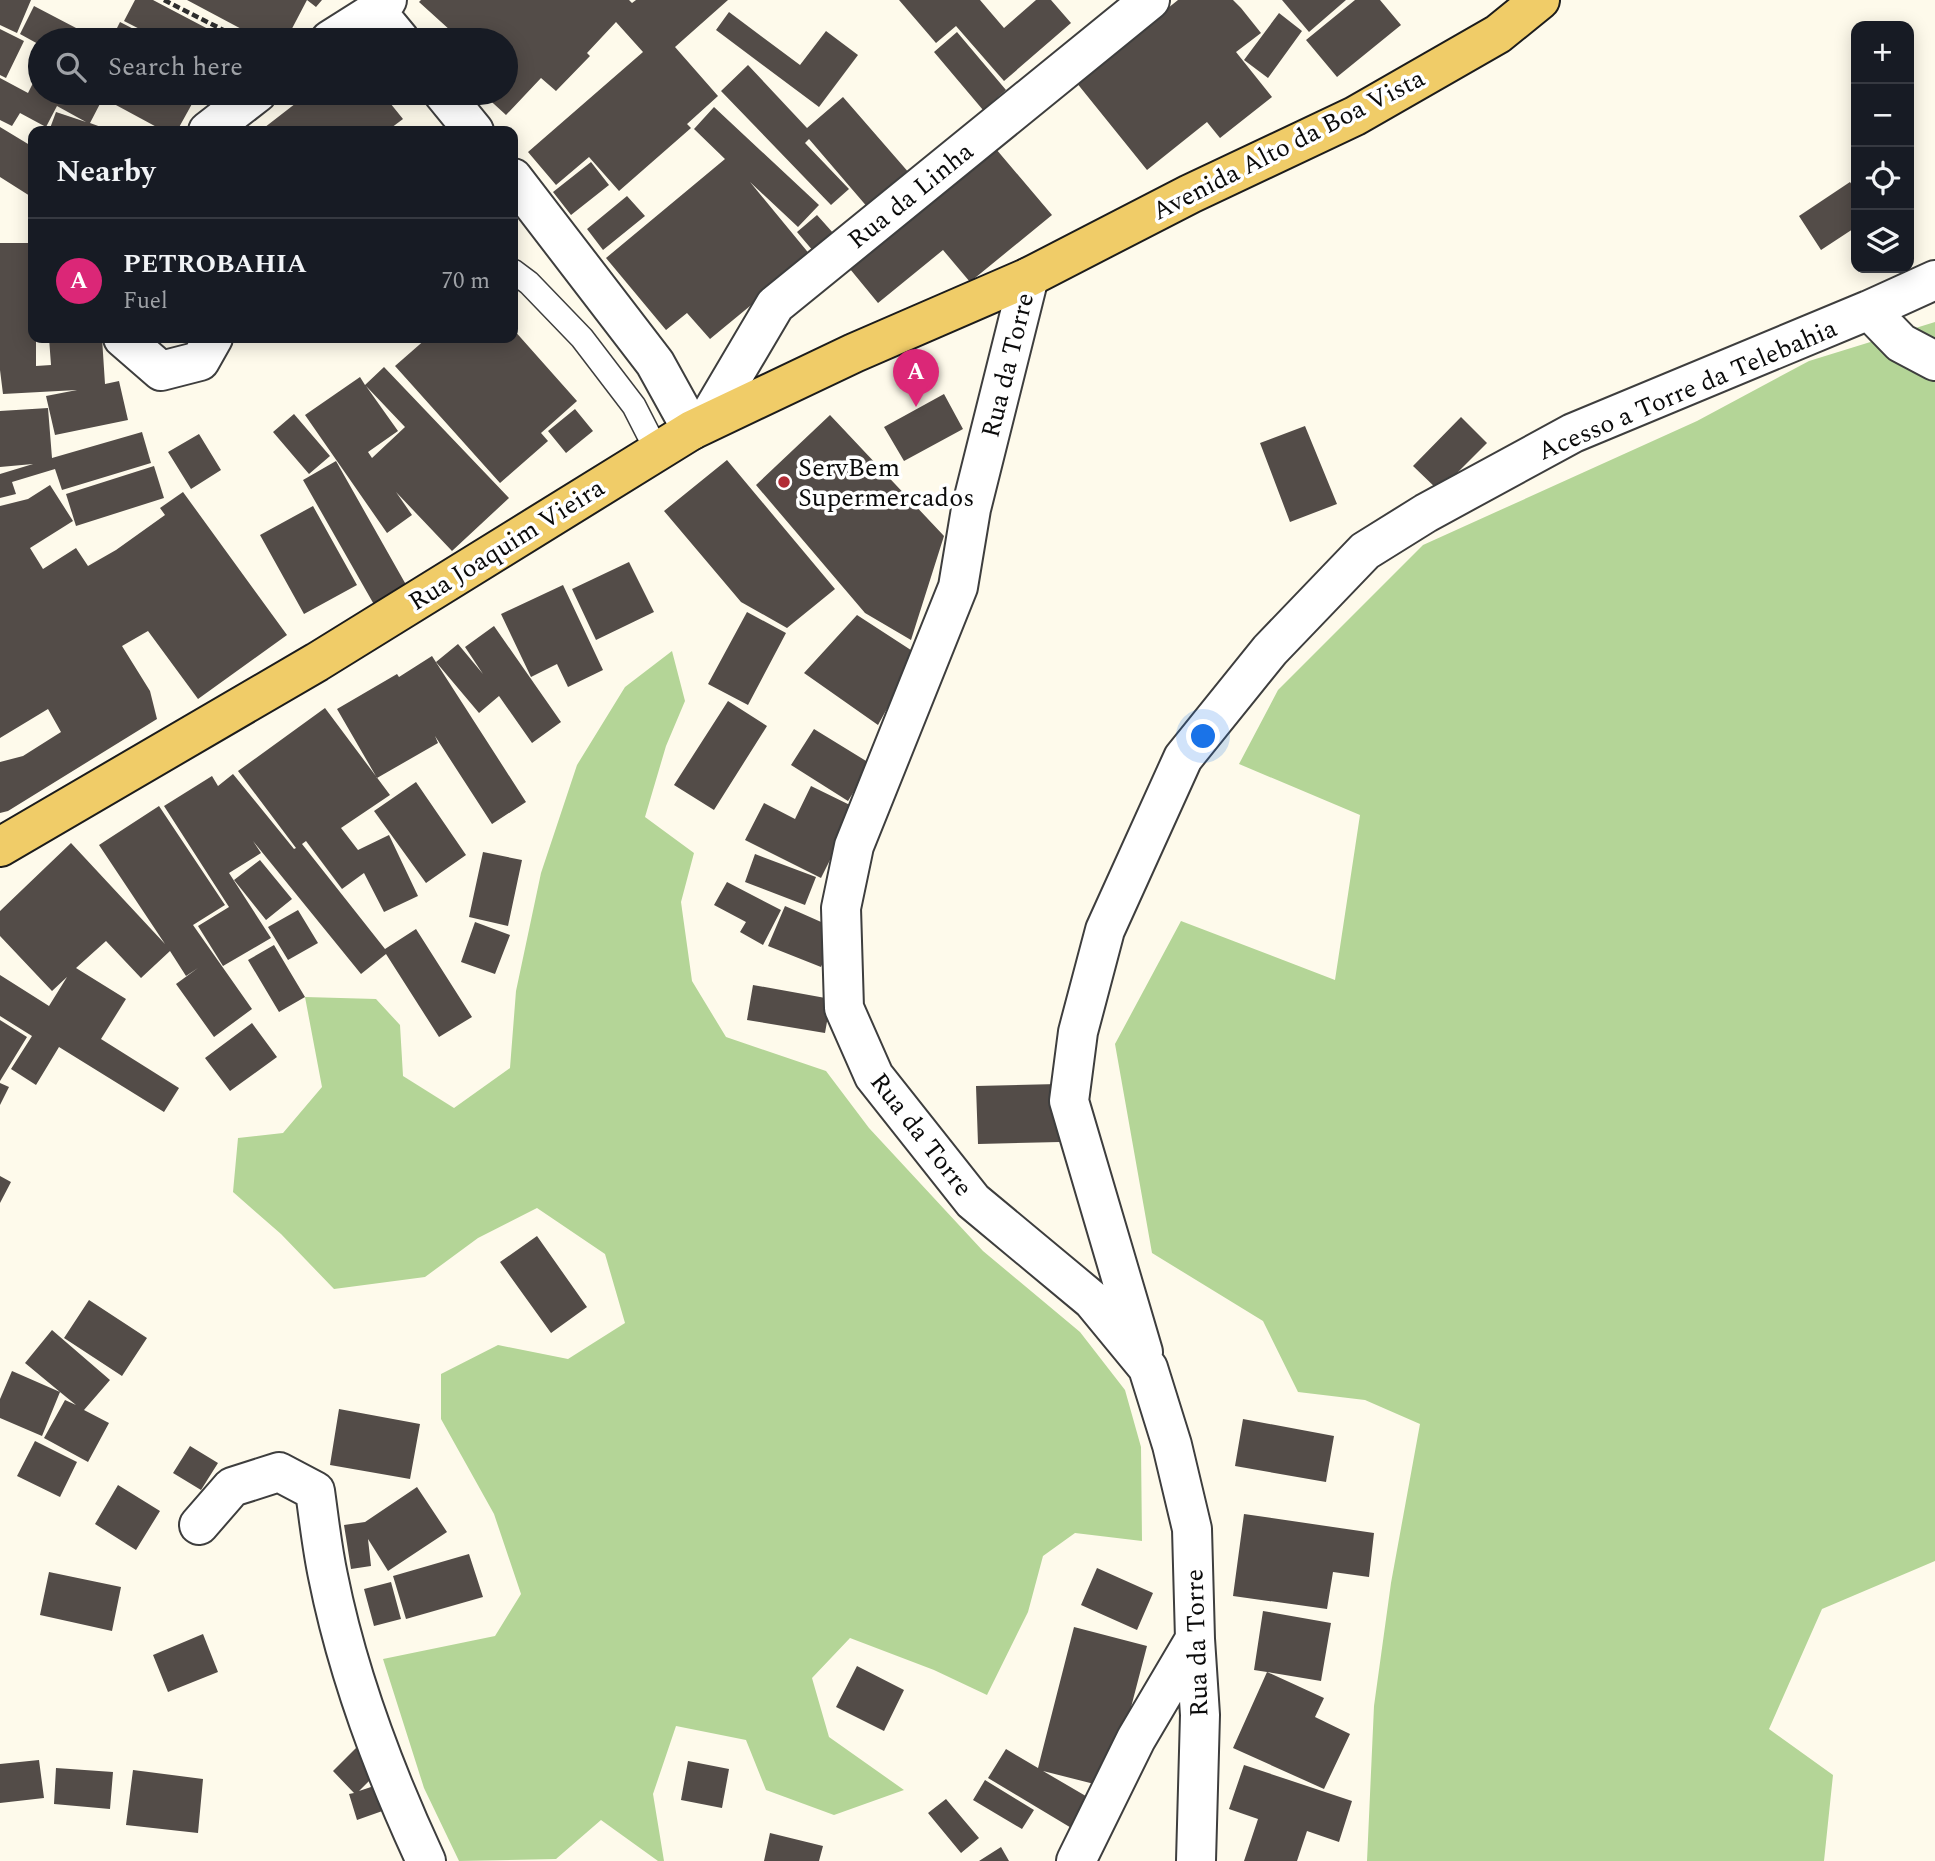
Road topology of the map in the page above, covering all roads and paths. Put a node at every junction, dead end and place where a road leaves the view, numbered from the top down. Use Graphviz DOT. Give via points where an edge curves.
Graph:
graph roads {
  1 [pos="164,0"];
  2 [pos="1150,0"];
  3 [pos="1540,0"];
  4 [pos="381,5"];
  5 [pos="219,28"];
  6 [pos="347,28"];
  7 [pos="393,28"];
  8 [pos="242,105"];
  9 [pos="453,105"];
  10 [pos="214,126"];
  11 [pos="470,126"];
  12 [pos="518,185"];
  13 [pos="518,274"];
  14 [pos="1030,276"];
  15 [pos="1935,280"];
  16 [pos="1869,310"];
  17 [pos="130,343"];
  18 [pos="210,343"];
  19 [pos="1935,361"];
  20 [pos="699,426"];
  21 [pos="657,451"];
  22 [pos="0,847"];
  23 [pos="1148,1368"];
  24 [pos="198,1525"];
  25 [pos="1195,1639"];
  26 [pos="426,1861"];
  27 [pos="1076,1861"];
  28 [pos="1196,1861"];
  1 -- 5 [label="path"];
  2 -- 20 [label="street, Rua da Linha" via="775,305"];
  3 -- 14 [label="main road, Avenida Alto da Boa Vista" via="1498,34 1354,116"];
  4 -- 6 [label="street"];
  4 -- 7 [label="street"];
  8 -- 10 [label="street"];
  9 -- 11 [label="street"];
  12 -- 20 [label="street"];
  13 -- 21 [label="lane" via="582,338 634,406"];
  14 -- 20 [label="main road, Rua Joaquim Vieira"];
  14 -- 23 [label="street, Rua da Torre" via="971,509 958,587 854,846 841,908 844,1008 874,1076 972,1201 1091,1300"];
  15 -- 16 [label="street, Acesso a Torre da Telebahia"];
  16 -- 19 [label="street" via="1901,343"];
  16 -- 23 [label="street, Acesso a Torre da Telebahia" via="1573,433 1365,551 1270,650 1183,758 1105,930 1078,1032 1069,1101"];
  17 -- 18 [label="street" via="161,371 200,361"];
  20 -- 21 [label="main road, Rua Joaquim Vieira"];
  21 -- 22 [label="main road, Rua Joaquim Vieira" via="317,662"];
  23 -- 25 [label="street, Rua da Torre" via="1192,1529"];
  24 -- 26 [label="street" via="232,1487 279,1472 314,1491 328,1577 354,1678"];
  25 -- 27 [label="street" via="1136,1739"];
  25 -- 28 [label="street, Rua da Torre" via="1200,1715"];
}
